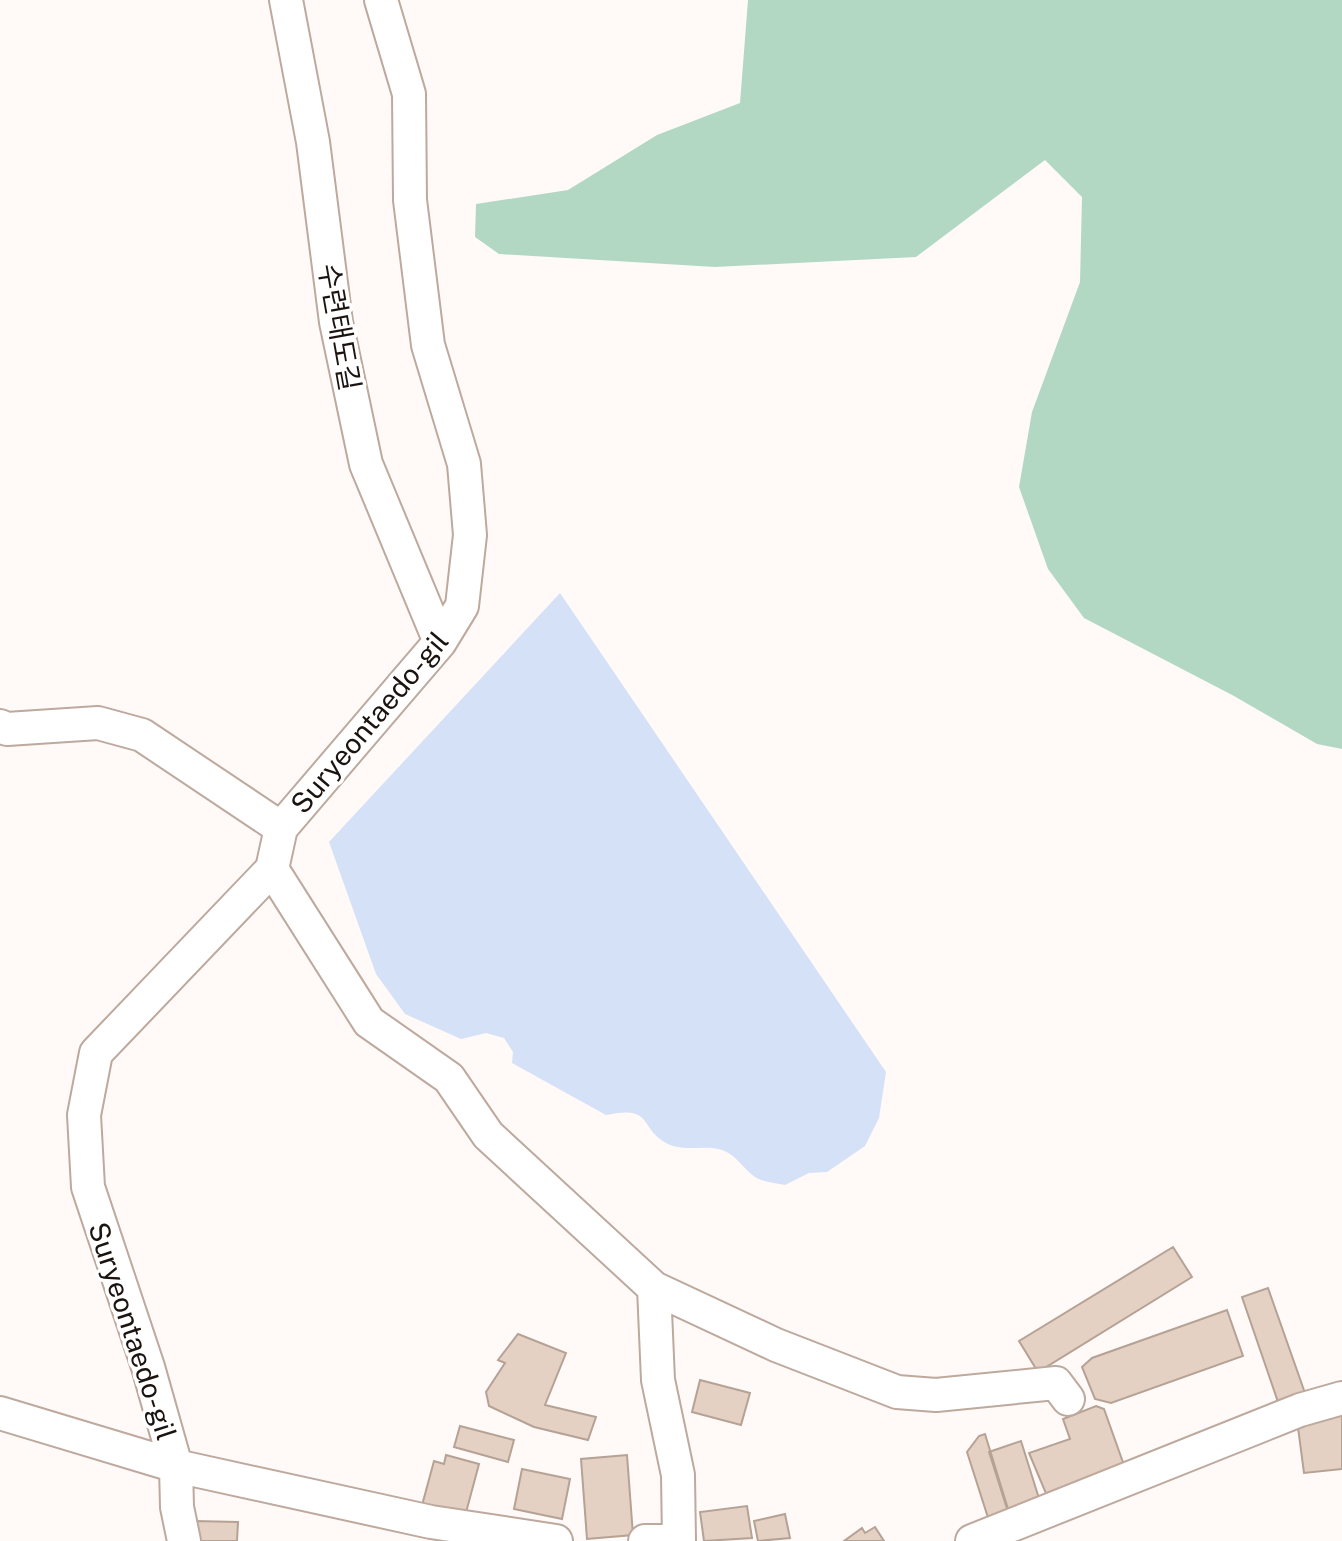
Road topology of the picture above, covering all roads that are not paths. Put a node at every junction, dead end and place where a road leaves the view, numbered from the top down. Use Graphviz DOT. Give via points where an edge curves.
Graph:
graph roads {
  1 [pos="286,0"];
  2 [pos="381,0"];
  3 [pos="440,642"];
  4 [pos="0,726"];
  5 [pos="281,828"];
  6 [pos="272,869"];
  7 [pos="654,1288"];
  8 [pos="1342,1398"];
  9 [pos="1068,1399"];
  10 [pos="0,1413"];
  11 [pos="176,1466"];
  12 [pos="184,1541"];
  13 [pos="556,1541"];
  14 [pos="645,1541"];
  15 [pos="679,1541"];
  16 [pos="972,1541"];
  1 -- 3 [label="street, 수련태도길" via="313,142 336,322 366,464"];
  2 -- 3 [label="street, Suryeontaedo-gil" via="409,94 410,200 428,345 464,464 470,535 462,606"];
  3 -- 5 [label="street, Suryeontaedo-gil"];
  4 -- 5 [label="street" via="98,723 142,735"];
  5 -- 6 [label="street, Suryeontaedo-gil"];
  6 -- 7 [label="street" via="369,1022 449,1078 488,1135"];
  6 -- 11 [label="street, Suryeontaedo-gil" via="96,1053 84,1115 88,1187"];
  7 -- 9 [label="street" via="883,1388 936,1395 1056,1383"];
  7 -- 15 [label="street" via="658,1380 678,1475"];
  8 -- 16 [label="street"];
  10 -- 11 [label="street"];
  11 -- 12 [label="street, Suryeontaedo-gil"];
  11 -- 13 [label="street" via="431,1522"];
  14 -- 15 [label="street"];
}
